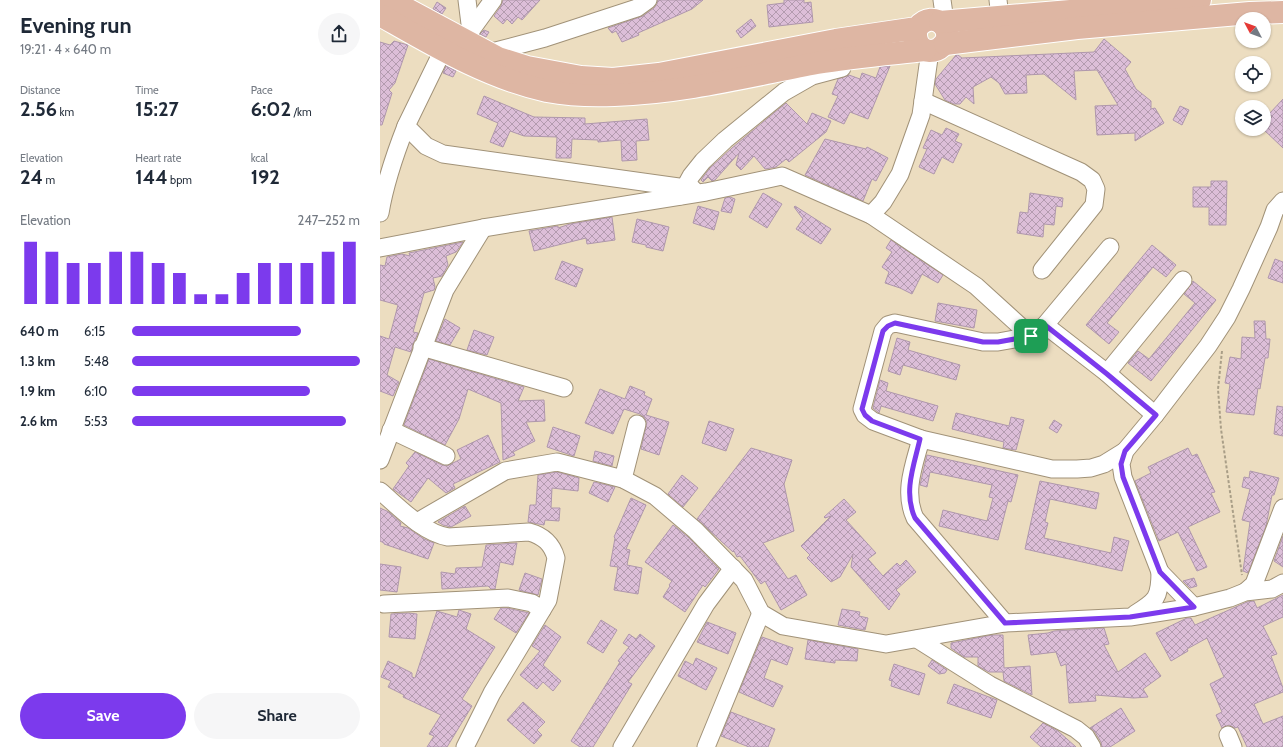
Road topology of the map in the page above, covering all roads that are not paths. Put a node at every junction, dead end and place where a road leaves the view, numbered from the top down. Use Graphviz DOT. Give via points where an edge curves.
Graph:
graph roads {
  1 [pos="390,0"];
  2 [pos="467,0"];
  3 [pos="493,0"];
  4 [pos="648,0"];
  5 [pos="942,0"];
  6 [pos="1200,0"];
  7 [pos="1084,5"];
  8 [pos="999,8"];
  9 [pos="1283,12"];
  10 [pos="380,15"];
  11 [pos="943,22"];
  12 [pos="918,28"];
  13 [pos="467,36"];
  14 [pos="931,49"];
  15 [pos="443,50"];
  16 [pos="488,53"];
  17 [pos="922,101"];
  18 [pos="406,126"];
  19 [pos="682,192"];
  20 [pos="1283,201"];
  21 [pos="380,213"];
  22 [pos="870,215"];
  23 [pos="483,228"];
  24 [pos="1110,246"];
  25 [pos="380,248"];
  26 [pos="1042,270"];
  27 [pos="1182,280"];
  28 [pos="1045,325"];
  29 [pos="1031,336"];
  30 [pos="422,347"];
  31 [pos="1107,374"];
  32 [pos="564,388"];
  33 [pos="1156,415"];
  34 [pos="637,424"];
  35 [pos="391,430"];
  36 [pos="920,439"];
  37 [pos="1125,451"];
  38 [pos="381,453"];
  39 [pos="446,456"];
  40 [pos="623,480"];
  41 [pos="380,491"];
  42 [pos="1283,508"];
  43 [pos="417,522"];
  44 [pos="733,568"];
  45 [pos="1160,572"];
  46 [pos="1283,583"];
  47 [pos="1245,592"];
  48 [pos="384,604"];
  49 [pos="1194,607"];
  50 [pos="542,610"];
  51 [pos="761,613"];
  52 [pos="1130,617"];
  53 [pos="1005,623"];
  54 [pos="917,639"];
  55 [pos="465,747"];
  56 [pos="622,747"];
  57 [pos="706,747"];
  58 [pos="1092,747"];
  1 -- 13 [label="main road"];
  2 -- 13 [label="street"];
  3 -- 13 [label="street"];
  4 -- 16 [label="street" via="637,8 545,38"];
  5 -- 11 [label="street"];
  6 -- 7 [label="main road"];
  7 -- 8 [label="main road"];
  8 -- 11 [label="main road"];
  9 -- 14 [label="main road" via="1077,28"];
  10 -- 15 [label="main road"];
  11 -- 12 [label="main road" via="928,20 921,23"];
  11 -- 14 [label="main road" via="947,39"];
  12 -- 14 [label="main road" via="918,44"];
  12 -- 16 [label="main road" via="836,40 659,74 612,79 581,77 527,67"];
  13 -- 16 [label="main road"];
  14 -- 15 [label="main road" via="819,63 680,89 601,95 572,95 522,85 493,75"];
  14 -- 17 [label="street"];
  14 -- 19 [label="street" via="879,64 838,68 812,76 784,92 703,161"];
  15 -- 18 [label="street"];
  17 -- 22 [label="street" via="920,115 900,174 883,202"];
  17 -- 26 [label="street" via="1081,172 1092,180 1096,189 1094,205"];
  18 -- 19 [label="street" via="426,146 443,154"];
  18 -- 21 [label="street" via="393,160"];
  19 -- 22 [label="street" via="706,192 782,176"];
  19 -- 23 [label="street"];
  20 -- 33 [label="street" via="1275,210 1227,317"];
  22 -- 29 [label="street" via="976,286"];
  23 -- 25 [label="street"];
  23 -- 30 [label="street" via="444,290"];
  24 -- 28 [label="street"];
  27 -- 31 [label="street"];
  28 -- 29 [label="street"];
  28 -- 31 [label="street"];
  29 -- 36 [label="street" via="983,342 895,323 888,326 883,331 862,409 872,421"];
  30 -- 32 [label="street"];
  30 -- 35 [label="street"];
  31 -- 33 [label="street"];
  33 -- 37 [label="street"];
  34 -- 40 [label="street"];
  35 -- 38 [label="street"];
  35 -- 39 [label="street"];
  36 -- 37 [label="street" via="1052,469 1091,468 1104,464"];
  36 -- 53 [label="street" via="909,489 911,510 915,518"];
  37 -- 45 [label="street" via="1121,464 1123,477"];
  40 -- 43 [label="street" via="557,462 504,471"];
  40 -- 44 [label="street" via="655,496 695,530"];
  41 -- 43 [label="street"];
  42 -- 47 [label="street" via="1254,584"];
  43 -- 50 [label="street" via="431,533 448,538 529,532 542,537 551,546 556,558 548,600"];
  44 -- 51 [label="street" via="744,580"];
  44 -- 56 [label="street" via="706,604"];
  45 -- 49 [label="street"];
  45 -- 52 [label="street" via="1160,586 1155,599"];
  46 -- 47 [label="street" via="1272,589"];
  47 -- 49 [label="street"];
  48 -- 50 [label="street" via="508,598 532,603"];
  49 -- 52 [label="street"];
  50 -- 55 [label="street" via="492,693"];
  51 -- 54 [label="street" via="783,626 886,644"];
  51 -- 57 [label="street"];
  52 -- 53 [label="street"];
  53 -- 54 [label="street"];
  54 -- 58 [label="street" via="990,685 1076,729 1086,737"];
}
